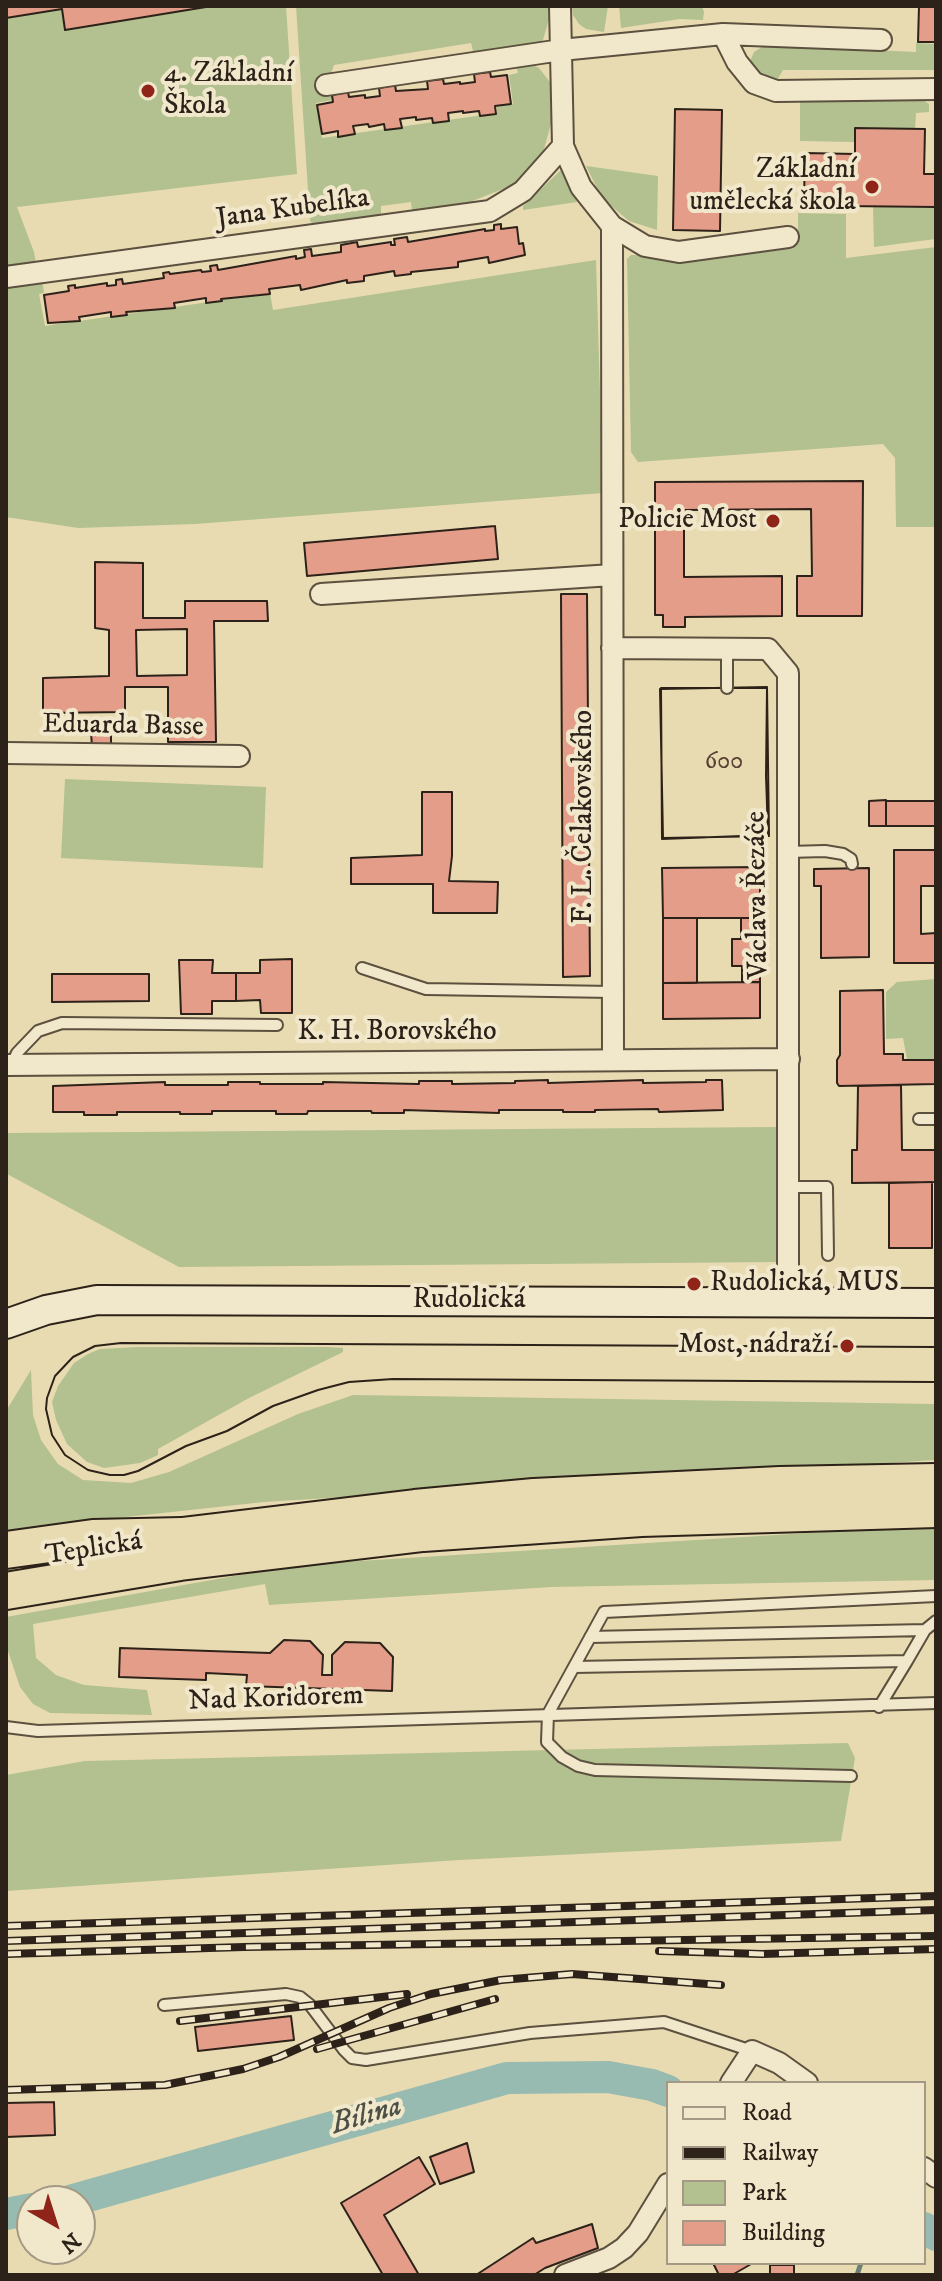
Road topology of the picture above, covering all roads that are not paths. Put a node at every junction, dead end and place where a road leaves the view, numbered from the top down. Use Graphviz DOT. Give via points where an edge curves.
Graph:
graph roads {
  1 [pos="560,6"];
  2 [pos="723,34"];
  3 [pos="881,40"];
  4 [pos="561,50"];
  5 [pos="326,85"];
  6 [pos="936,89"];
  7 [pos="563,146"];
  8 [pos="612,226"];
  9 [pos="788,237"];
  10 [pos="6,277"];
  11 [pos="612,575"];
  12 [pos="321,594"];
  13 [pos="612,648"];
  14 [pos="727,650"];
  15 [pos="727,688"];
  16 [pos="6,753"];
  17 [pos="239,756"];
  18 [pos="787,852"];
  19 [pos="852,864"];
  20 [pos="362,968"];
  21 [pos="613,992"];
  22 [pos="277,1025"];
  23 [pos="789,1059"];
  24 [pos="613,1060"];
  25 [pos="9,1064"];
  26 [pos="919,1119"];
  27 [pos="936,1119"];
  28 [pos="790,1187"];
  29 [pos="828,1255"];
  30 [pos="788,1303"];
  31 [pos="936,1303"];
  32 [pos="6,1324"];
  33 [pos="936,1482"];
  34 [pos="936,1509"];
  35 [pos="181,1549"];
  36 [pos="6,1550"];
  37 [pos="6,1564"];
  38 [pos="6,1591"];
  39 [pos="936,1596"];
  40 [pos="6,1605"];
  41 [pos="936,1621"];
  42 [pos="925,1630"];
  43 [pos="590,1637"];
  44 [pos="907,1661"];
  45 [pos="574,1667"];
  46 [pos="936,1703"];
  47 [pos="879,1707"];
  48 [pos="548,1714"];
  49 [pos="6,1727"];
  50 [pos="851,1776"];
  51 [pos="164,2005"];
  52 [pos="752,2051"];
  53 [pos="732,2081"];
  54 [pos="804,2081"];
  55 [pos="666,2187"];
  56 [pos="565,2275"];
  1 -- 4 [label="street"];
  2 -- 3 [label="street"];
  2 -- 4 [label="street"];
  2 -- 6 [label="street" via="754,83 776,91"];
  4 -- 5 [label="street"];
  4 -- 7 [label="street"];
  7 -- 8 [label="street" via="581,187"];
  7 -- 10 [label="street, Jana Kubelíka" via="523,191 490,211"];
  8 -- 9 [label="street" via="645,246 679,252"];
  8 -- 11 [label="street, F. L. Čelakovského"];
  11 -- 12 [label="street"];
  11 -- 13 [label="street, F. L. Čelakovského"];
  13 -- 14 [label="street, Václava Řezáče"];
  13 -- 21 [label="street, F. L. Čelakovského"];
  14 -- 15 [label="lane"];
  14 -- 18 [label="street, Václava Řezáče" via="768,649 788,673"];
  16 -- 17 [label="street, Eduarda Basse"];
  18 -- 19 [label="lane" via="834,852"];
  18 -- 23 [label="street, Václava Řezáče"];
  20 -- 21 [label="lane" via="426,989"];
  21 -- 24 [label="street, F. L. Čelakovského"];
  22 -- 25 [label="lane" via="62,1023 38,1031"];
  23 -- 24 [label="street, K. H. Borovského"];
  23 -- 28 [label="street, Václava Řezáče"];
  24 -- 25 [label="street, K. H. Borovského"];
  26 -- 27 [label="lane"];
  28 -- 29 [label="lane" via="827,1187"];
  28 -- 30 [label="street, Václava Řezáče"];
  30 -- 31 [label="street, Rudolická"];
  30 -- 32 [label="street, Rudolická" via="97,1300"];
  33 -- 35 [label="highway" via="534,1497 415,1508"];
  34 -- 35 [label="highway" via="656,1517"];
  35 -- 36 [label="highway" via="93,1538"];
  35 -- 37 [label="highway, Teplická"];
  35 -- 38 [label="highway"];
  35 -- 40 [label="highway" via="104,1585"];
  39 -- 43 [label="lane" via="604,1612"];
  41 -- 42 [label="lane"];
  42 -- 43 [label="lane"];
  42 -- 44 [label="lane"];
  43 -- 45 [label="lane"];
  44 -- 45 [label="lane"];
  44 -- 47 [label="lane"];
  45 -- 48 [label="lane"];
  46 -- 47 [label="lane, Nad Koridorem"];
  47 -- 48 [label="lane, Nad Koridorem"];
  48 -- 49 [label="lane, Nad Koridorem" via="38,1731"];
  48 -- 50 [label="lane" via="547,1742 562,1757 595,1770"];
  51 -- 52 [label="lane" via="300,1997 352,2058 366,2060 530,2033 664,2022"];
  52 -- 53 [label="street"];
  52 -- 54 [label="street"];
  55 -- 56 [label="street" via="624,2248"];
}
